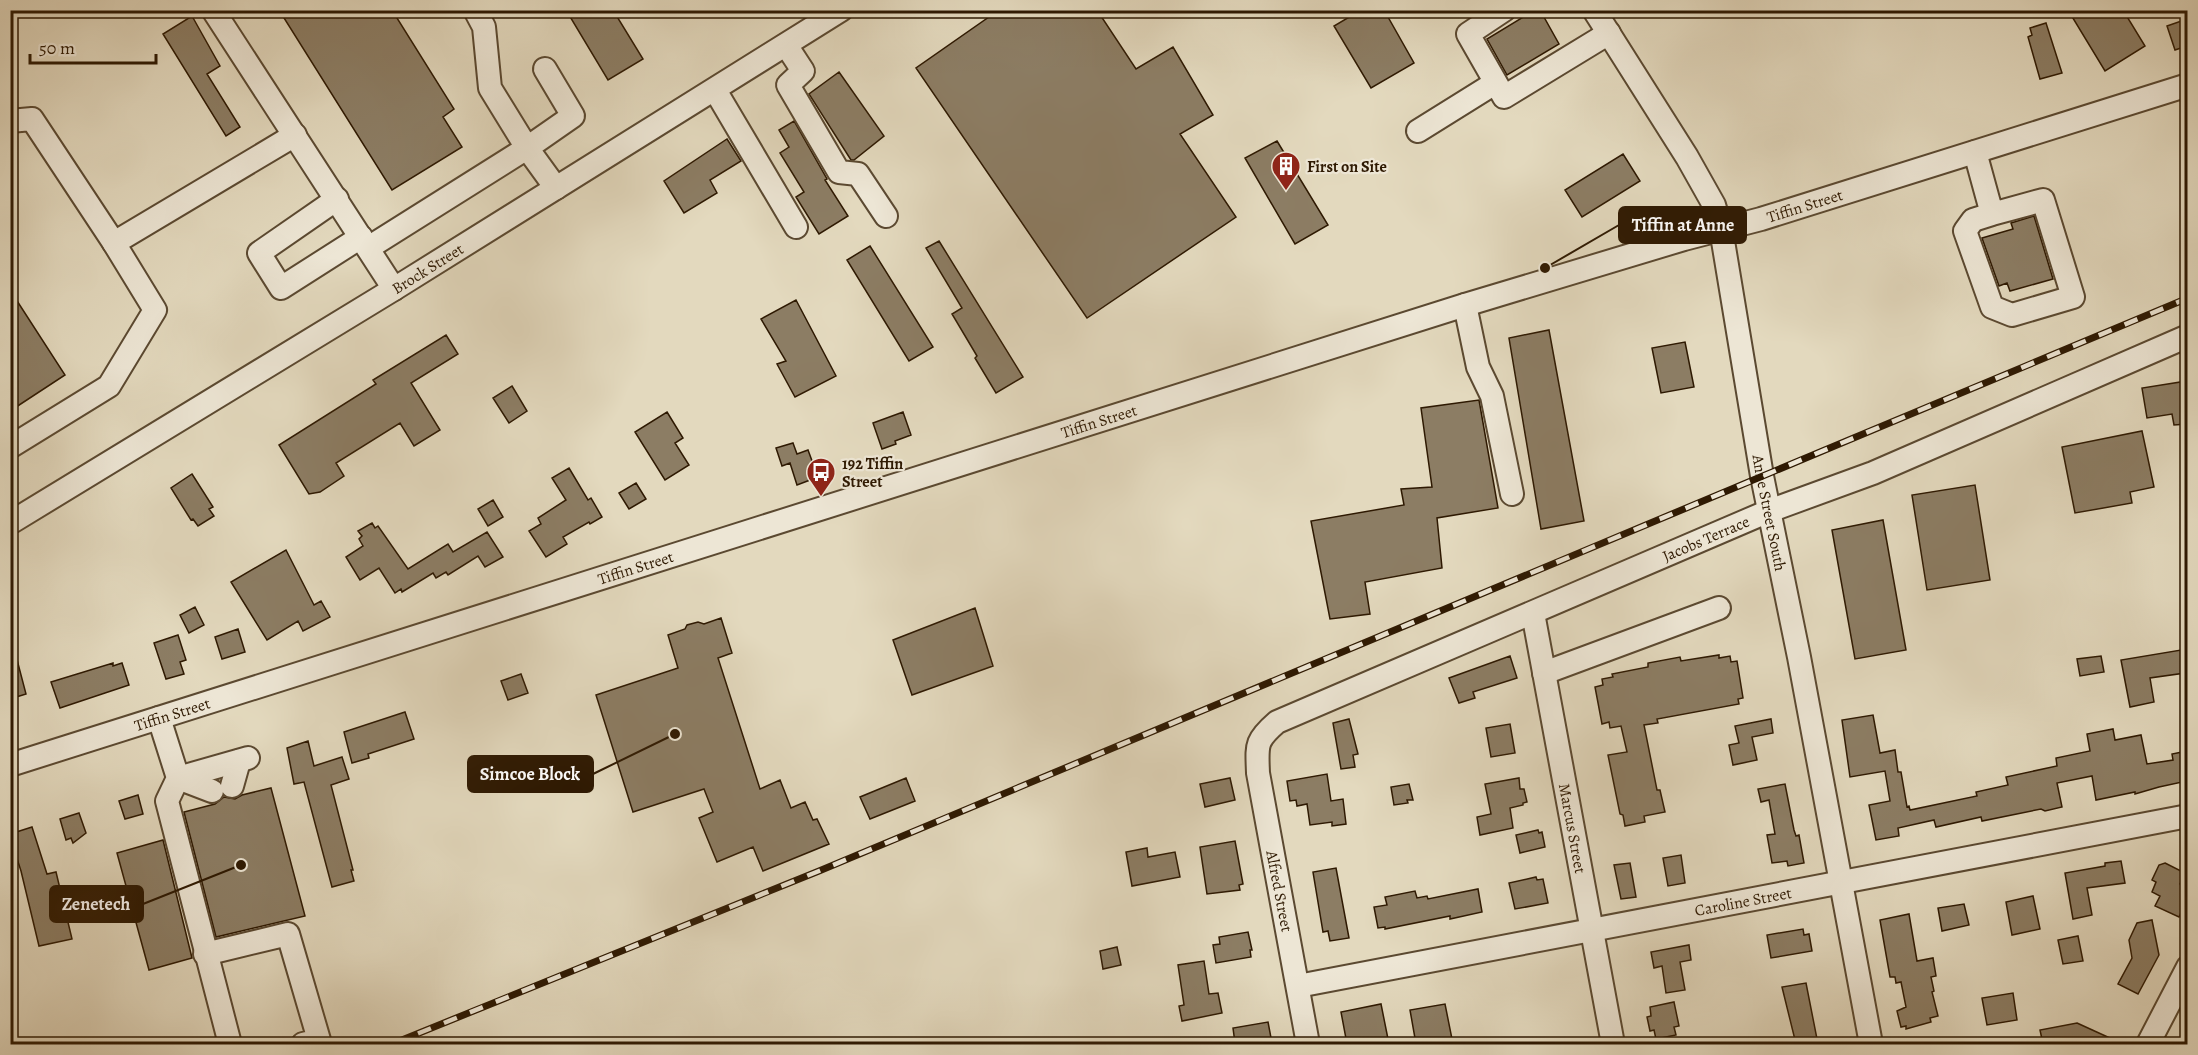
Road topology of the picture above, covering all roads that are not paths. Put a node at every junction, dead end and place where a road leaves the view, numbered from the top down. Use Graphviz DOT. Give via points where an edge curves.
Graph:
graph roads {
  1 [pos="213,10"];
  2 [pos="475,10"];
  3 [pos="841,10"];
  4 [pos="1504,10"];
  5 [pos="1594,10"];
  6 [pos="1609,33"];
  7 [pos="786,45"];
  8 [pos="545,69"];
  9 [pos="1495,82"];
  10 [pos="2187,85"];
  11 [pos="715,90"];
  12 [pos="10,121"];
  13 [pos="1418,131"];
  14 [pos="295,135"];
  15 [pos="527,148"];
  16 [pos="1975,152"];
  17 [pos="556,188"];
  18 [pos="337,199"];
  19 [pos="1992,214"];
  20 [pos="886,216"];
  21 [pos="796,227"];
  22 [pos="1721,229"];
  23 [pos="365,242"];
  24 [pos="114,243"];
  25 [pos="394,289"];
  26 [pos="1465,305"];
  27 [pos="2187,336"];
  28 [pos="10,447"];
  29 [pos="1512,494"];
  30 [pos="1769,512"];
  31 [pos="10,523"];
  32 [pos="1719,608"];
  33 [pos="1533,614"];
  34 [pos="1544,673"];
  35 [pos="159,718"];
  36 [pos="1261,736"];
  37 [pos="10,765"];
  38 [pos="178,778"];
  39 [pos="2187,816"];
  40 [pos="1842,882"];
  41 [pos="1592,931"];
  42 [pos="205,954"];
  43 [pos="2187,967"];
  44 [pos="1298,986"];
  45 [pos="230,1044"];
  46 [pos="303,1044"];
  47 [pos="1308,1044"];
  48 [pos="1613,1044"];
  49 [pos="1871,1044"];
  50 [pos="2148,1044"];
  1 -- 14 [label="street"];
  2 -- 15 [label="street" via="484,27 490,88"];
  3 -- 7 [label="street, Brock Street"];
  4 -- 9 [label="street" via="1468,34"];
  5 -- 6 [label="street, Anne Street South"];
  6 -- 9 [label="street" via="1504,97"];
  6 -- 22 [label="street, Anne Street South" via="1687,157 1714,205"];
  7 -- 11 [label="street, Brock Street"];
  7 -- 20 [label="street" via="803,71 788,85 838,172 858,174"];
  8 -- 15 [label="street" via="573,116"];
  9 -- 13 [label="street"];
  10 -- 16 [label="street, Tiffin Street"];
  11 -- 17 [label="street, Brock Street"];
  11 -- 21 [label="street"];
  12 -- 24 [label="street" via="32,119"];
  14 -- 18 [label="street"];
  14 -- 24 [label="street"];
  15 -- 17 [label="street"];
  15 -- 23 [label="street"];
  16 -- 19 [label="street"];
  16 -- 22 [label="street, Tiffin Street"];
  17 -- 25 [label="street, Brock Street"];
  18 -- 23 [label="street"];
  18 -- 23 [label="street" via="259,253 275,279 281,288"];
  19 -- 19 [label="street" via="1973,220 1965,231 1992,307 2012,315 2073,297 2043,200"];
  22 -- 26 [label="street, Tiffin Street"];
  22 -- 30 [label="street, Anne Street South"];
  23 -- 25 [label="street"];
  24 -- 28 [label="street" via="155,310 109,386"];
  25 -- 31 [label="street, Brock Street"];
  26 -- 29 [label="street" via="1478,367 1492,396"];
  26 -- 35 [label="street, Tiffin Street"];
  27 -- 30 [label="street, Jacobs Terrace" via="1873,472"];
  30 -- 33 [label="street, Jacobs Terrace"];
  30 -- 40 [label="street, Anne Street South"];
  32 -- 34 [label="street"];
  33 -- 34 [label="street, Marcus Street"];
  33 -- 36 [label="street, Jacobs Terrace" via="1277,722"];
  34 -- 41 [label="street, Marcus Street"];
  35 -- 37 [label="street, Tiffin Street"];
  35 -- 38 [label="street"];
  36 -- 44 [label="street, Alfred Street" via="1258,773"];
  38 -- 38 [label="street" via="243,759 222,789"];
  38 -- 42 [label="street" via="166,801"];
  39 -- 40 [label="street, Caroline Street"];
  40 -- 41 [label="street, Caroline Street"];
  40 -- 49 [label="street, Anne Street South"];
  41 -- 44 [label="street, Caroline Street"];
  41 -- 48 [label="street, Marcus Street"];
  42 -- 45 [label="street"];
  42 -- 46 [label="street" via="288,934 319,1040"];
  43 -- 50 [label="street"];
  44 -- 47 [label="street, Alfred Street"];
}
